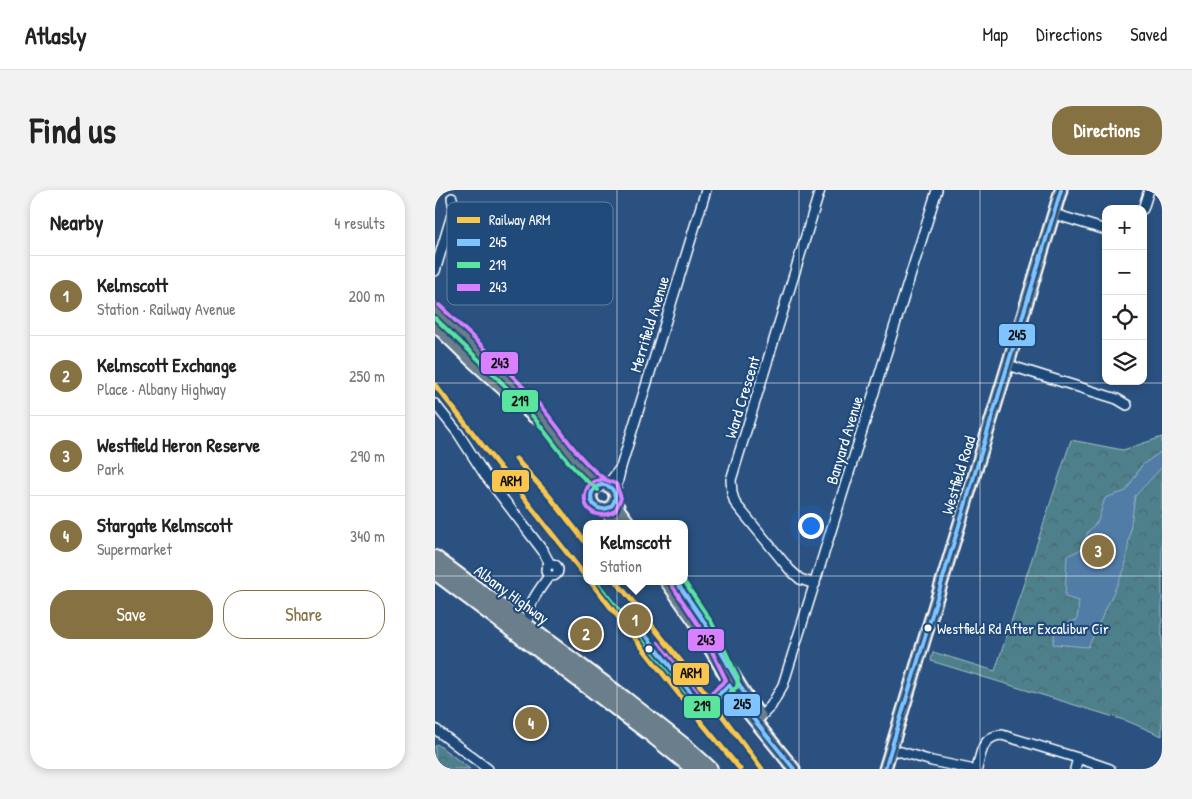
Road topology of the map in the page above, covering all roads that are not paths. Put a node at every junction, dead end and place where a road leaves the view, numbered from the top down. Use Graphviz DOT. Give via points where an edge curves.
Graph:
graph roads {
  1 [pos="706,190"];
  2 [pos="820,190"];
  3 [pos="937,190"];
  4 [pos="1061,190"];
  5 [pos="1149,190"];
  6 [pos="452,198"];
  7 [pos="453,202"];
  8 [pos="1144,205"];
  9 [pos="1054,214"];
  10 [pos="1102,229"];
  11 [pos="447,232"];
  12 [pos="435,272"];
  13 [pos="435,309"];
  14 [pos="435,324"];
  15 [pos="1008,365"];
  16 [pos="435,404"];
  17 [pos="1127,405"];
  18 [pos="550,428"];
  19 [pos="581,467"];
  20 [pos="621,467"];
  21 [pos="603,485"];
  22 [pos="591,495"];
  23 [pos="615,497"];
  24 [pos="604,510"];
  25 [pos="616,520"];
  26 [pos="627,520"];
  27 [pos="436,565"];
  28 [pos="815,584"];
  29 [pos="669,585"];
  30 [pos="679,585"];
  31 [pos="533,600"];
  32 [pos="506,611"];
  33 [pos="528,627"];
  34 [pos="719,650"];
  35 [pos="729,685"];
  36 [pos="621,704"];
  37 [pos="756,716"];
  38 [pos="435,729"];
  39 [pos="891,749"];
  40 [pos="1078,758"];
  41 [pos="791,766"];
  42 [pos="488,769"];
  43 [pos="694,769"];
  44 [pos="710,769"];
  45 [pos="885,769"];
  46 [pos="970,769"];
  47 [pos="977,769"];
  48 [pos="1075,769"];
  49 [pos="1110,769"];
  1 -- 20 [label="street, Merrifield Avenue"];
  2 -- 28 [label="street, Ward Crescent" via="731,480 735,502 790,570 800,579"];
  3 -- 28 [label="street, Banyard Avenue"];
  4 -- 9 [label="main road, Westfield Road"];
  5 -- 8 [label="street"];
  6 -- 7 [label="street"];
  9 -- 10 [label="street"];
  9 -- 15 [label="main road, Westfield Road"];
  11 -- 12 [label="street"];
  13 -- 18 [label="main road" via="505,377"];
  14 -- 18 [label="main road" via="529,414"];
  15 -- 17 [label="street" via="1117,399"];
  15 -- 39 [label="main road, Westfield Road"];
  16 -- 31 [label="street" via="550,564 546,569 549,576"];
  18 -- 19 [label="main road"];
  19 -- 21 [label="main road"];
  19 -- 22 [label="main road"];
  20 -- 21 [label="street, Merrifield Avenue"];
  20 -- 23 [label="street, Merrifield Avenue"];
  21 -- 22 [label="main road" via="595,488"];
  21 -- 23 [label="main road" via="611,488"];
  22 -- 24 [label="main road" via="594,505"];
  23 -- 24 [label="main road" via="611,507"];
  23 -- 26 [label="main road"];
  24 -- 25 [label="main road"];
  27 -- 32 [label="highway, Albany Highway"];
  27 -- 36 [label="highway, Albany Highway"];
  28 -- 37 [label="street, Banyard Avenue" via="783,685 776,697"];
  29 -- 35 [label="main road" via="695,622"];
  30 -- 34 [label="main road"];
  31 -- 32 [label="street" via="518,610"];
  31 -- 33 [label="street" via="527,613"];
  32 -- 33 [label="highway, Albany Highway"];
  33 -- 36 [label="highway, Albany Highway"];
  34 -- 35 [label="main road" via="732,679"];
  34 -- 37 [label="main road"];
  35 -- 37 [label="main road"];
  36 -- 43 [label="highway, Albany Highway"];
  36 -- 44 [label="highway, Albany Highway" via="686,747"];
  37 -- 41 [label="main road"];
  38 -- 42 [label="street"];
  39 -- 45 [label="main road, Westfield Road"];
  39 -- 46 [label="street"];
  40 -- 47 [label="street" via="1007,736 996,736 984,744"];
  40 -- 48 [label="street"];
  40 -- 49 [label="street"];
}
